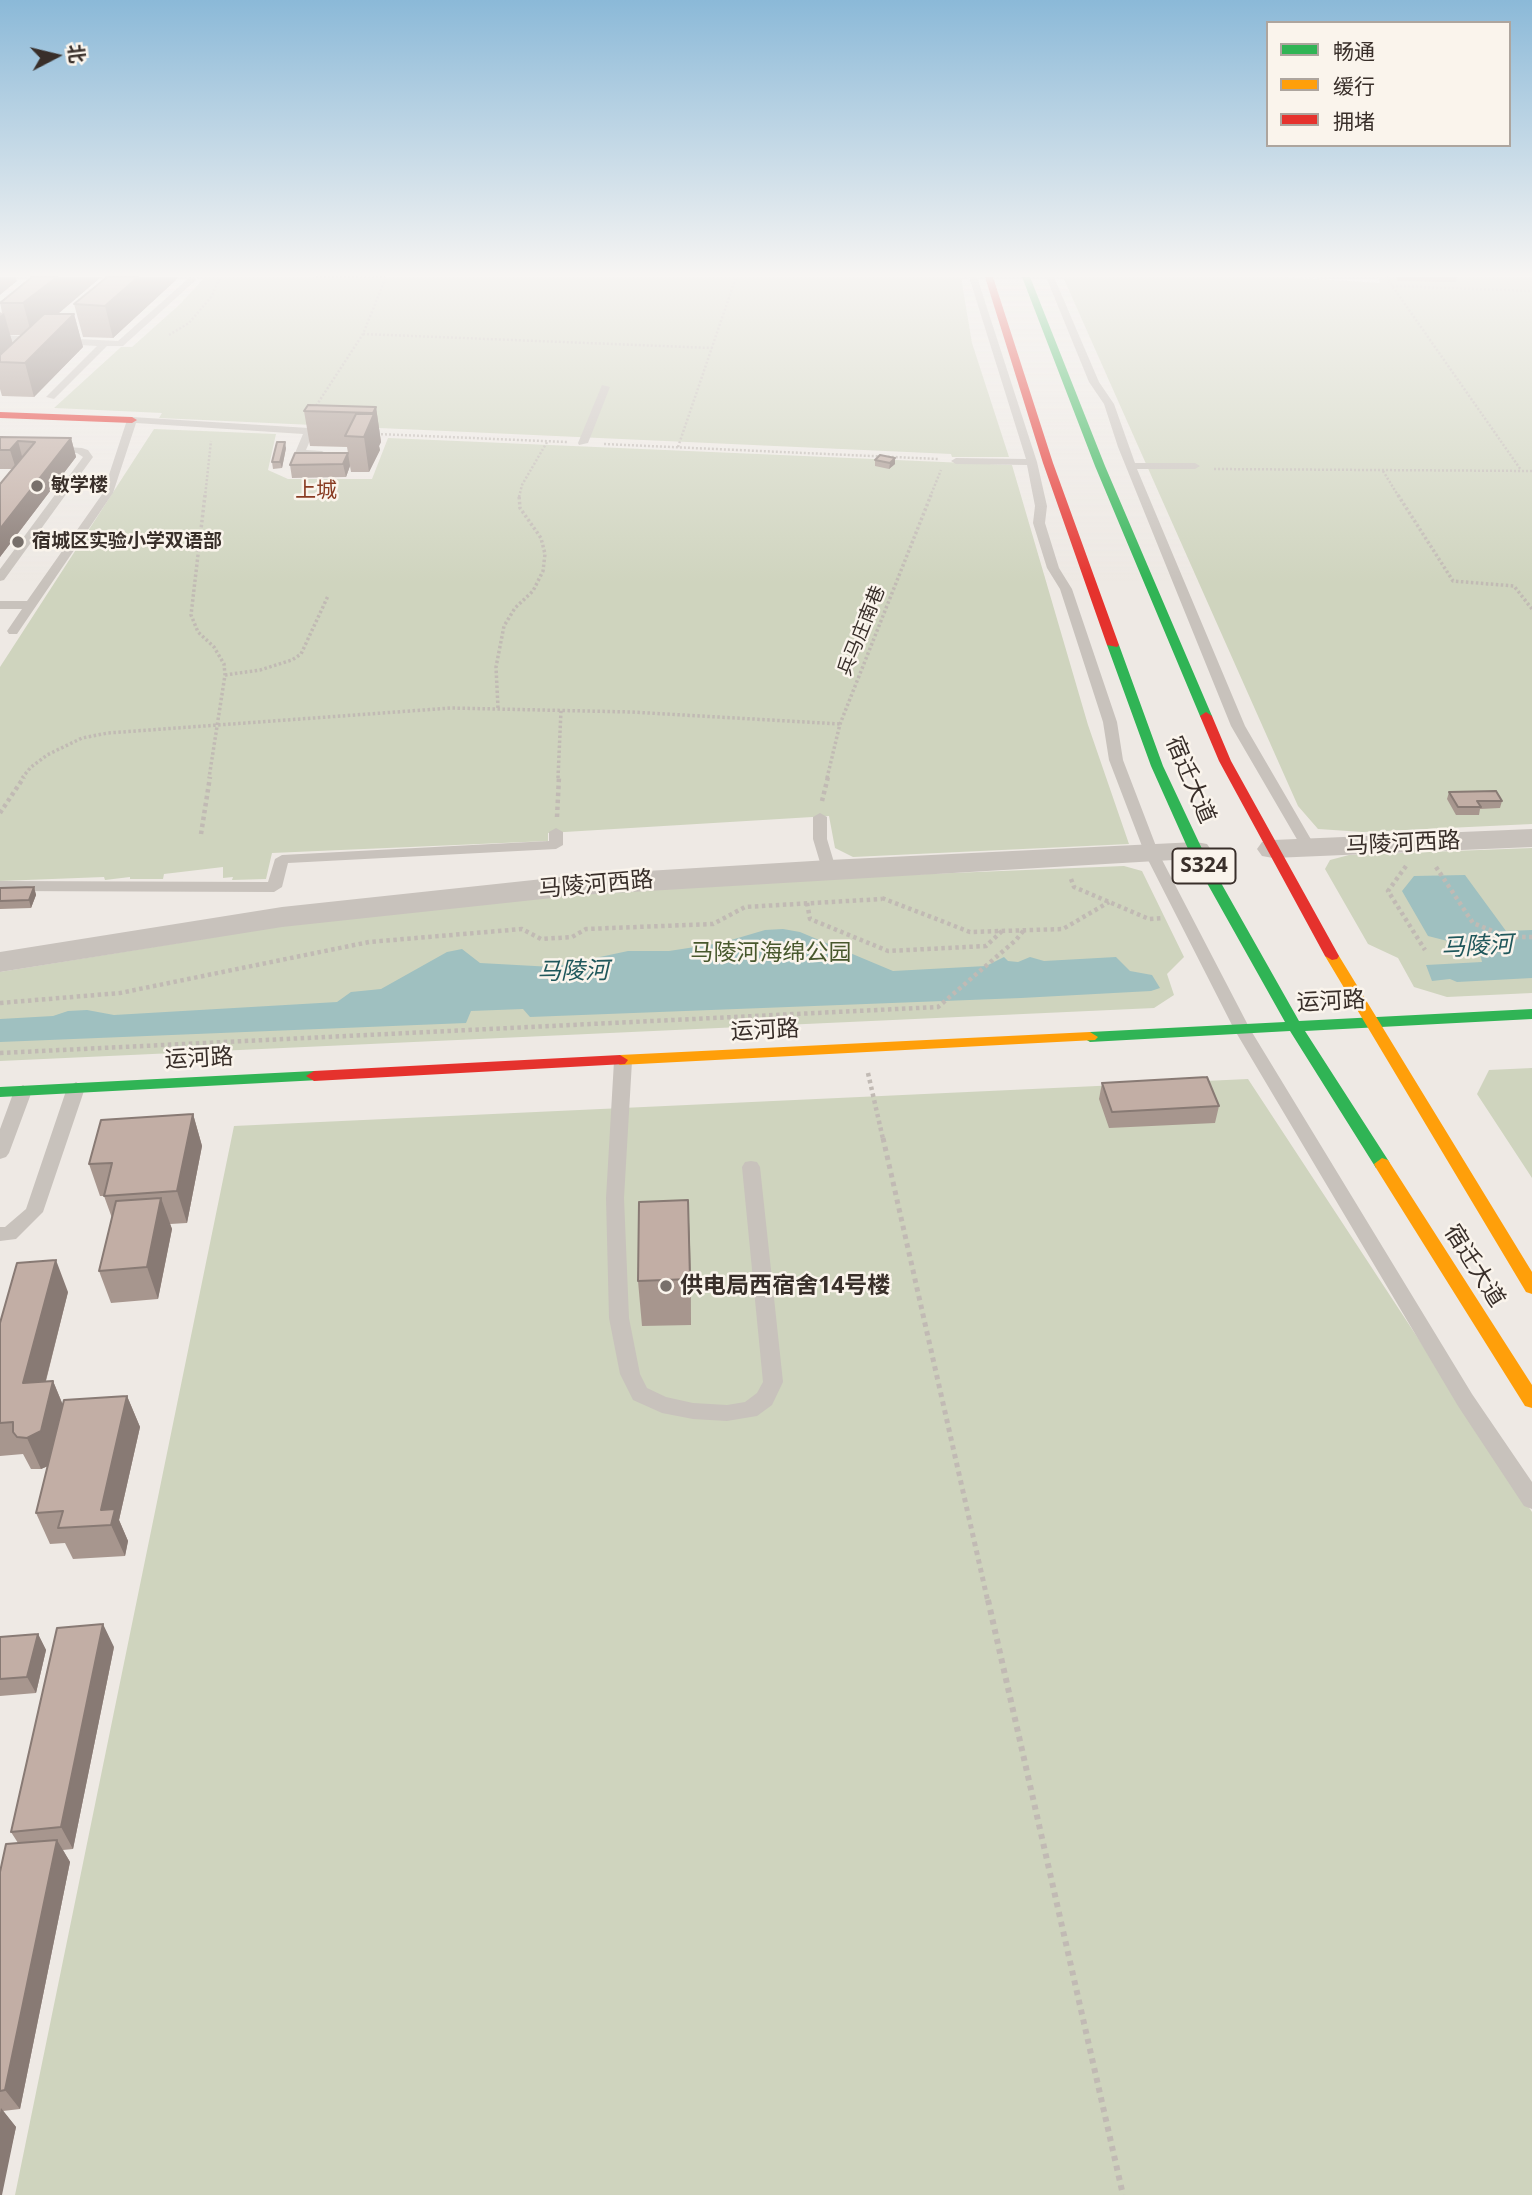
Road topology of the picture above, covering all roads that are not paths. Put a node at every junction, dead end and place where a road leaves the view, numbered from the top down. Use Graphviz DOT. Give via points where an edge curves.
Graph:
graph roads {
  1 [pos="69,379"];
  2 [pos="1006,379"];
  3 [pos="1022,379"];
  4 [pos="1066,379"];
  5 [pos="1093,379"];
  6 [pos="606,387"];
  7 [pos="51,397"];
  8 [pos="0,415"];
  9 [pos="132,421"];
  10 [pos="583,443"];
  11 [pos="40,449"];
  12 [pos="340,454"];
  13 [pos="951,460"];
  14 [pos="1032,462"];
  15 [pos="1131,466"];
  16 [pos="1195,466"];
  17 [pos="0,577"];
  18 [pos="0,604"];
  19 [pos="31,605"];
  20 [pos="13,631"];
  21 [pos="820,817"];
  22 [pos="556,832"];
  23 [pos="1532,838"];
  24 [pos="1309,848"];
  25 [pos="1273,849"];
  26 [pos="1196,851"];
  27 [pos="1152,853"];
  28 [pos="829,869"];
  29 [pos="0,886"];
  30 [pos="0,962"];
  31 [pos="1532,1014"];
  32 [pos="1369,1022"];
  33 [pos="1295,1027"];
  34 [pos="1242,1029"];
  35 [pos="623,1061"];
  36 [pos="76,1088"];
  37 [pos="23,1091"];
  38 [pos="0,1092"];
  39 [pos="0,1153"];
  40 [pos="751,1167"];
  41 [pos="0,1235"];
  42 [pos="1532,1287"];
  43 [pos="1532,1401"];
  44 [pos="1532,1500"];
  1 -- 7 [label="lane"];
  2 -- 14 [label="lane"];
  3 -- 26 [label="main road, 宿迁大道 / S324" via="1157,766"];
  4 -- 25 [label="main road, 宿迁大道 / S324" via="1225,761"];
  5 -- 15 [label="lane" via="1108,404"];
  6 -- 10 [label="lane"];
  8 -- 9 [label="main road"];
  9 -- 12 [label="lane" via="309,431 300,453"];
  9 -- 19 [label="lane" via="108,493"];
  11 -- 17 [label="lane" via="78,450 88,457"];
  13 -- 14 [label="lane"];
  14 -- 27 [label="lane" via="1041,506 1039,523 1053,568 1066,589 1110,722 1116,760"];
  15 -- 16 [label="lane"];
  15 -- 24 [label="lane" via="1238,726"];
  18 -- 19 [label="lane"];
  19 -- 20 [label="lane"];
  21 -- 28 [label="lane" via="820,839"];
  22 -- 29 [label="lane" via="556,845 282,859 274,887"];
  23 -- 24 [label="street, 马陵河西路"];
  24 -- 25 [label="street, 马陵河西路"];
  25 -- 32 [label="main road, 宿迁大道 / S324"];
  26 -- 27 [label="street, 马陵河西路"];
  26 -- 33 [label="main road, 宿迁大道 / S324"];
  27 -- 28 [label="street, 马陵河西路"];
  27 -- 34 [label="lane"];
  28 -- 30 [label="street, 马陵河西路" via="580,885 282,917"];
  31 -- 32 [label="main road, 运河路"];
  32 -- 33 [label="main road, 运河路"];
  32 -- 42 [label="main road, 宿迁大道 / S324"];
  33 -- 34 [label="main road, 运河路"];
  33 -- 43 [label="main road, 宿迁大道 / S324"];
  34 -- 35 [label="main road, 运河路"];
  34 -- 44 [label="lane" via="1465,1400"];
  35 -- 36 [label="main road, 运河路"];
  35 -- 40 [label="lane" via="615,1198 619,1318 630,1374 640,1394 662,1405 726,1413 750,1410 765,1399 773,1382"];
  36 -- 37 [label="main road, 运河路"];
  36 -- 41 [label="lane" via="34,1212 9,1234"];
  37 -- 38 [label="main road, 运河路"];
  37 -- 39 [label="lane"];
}
